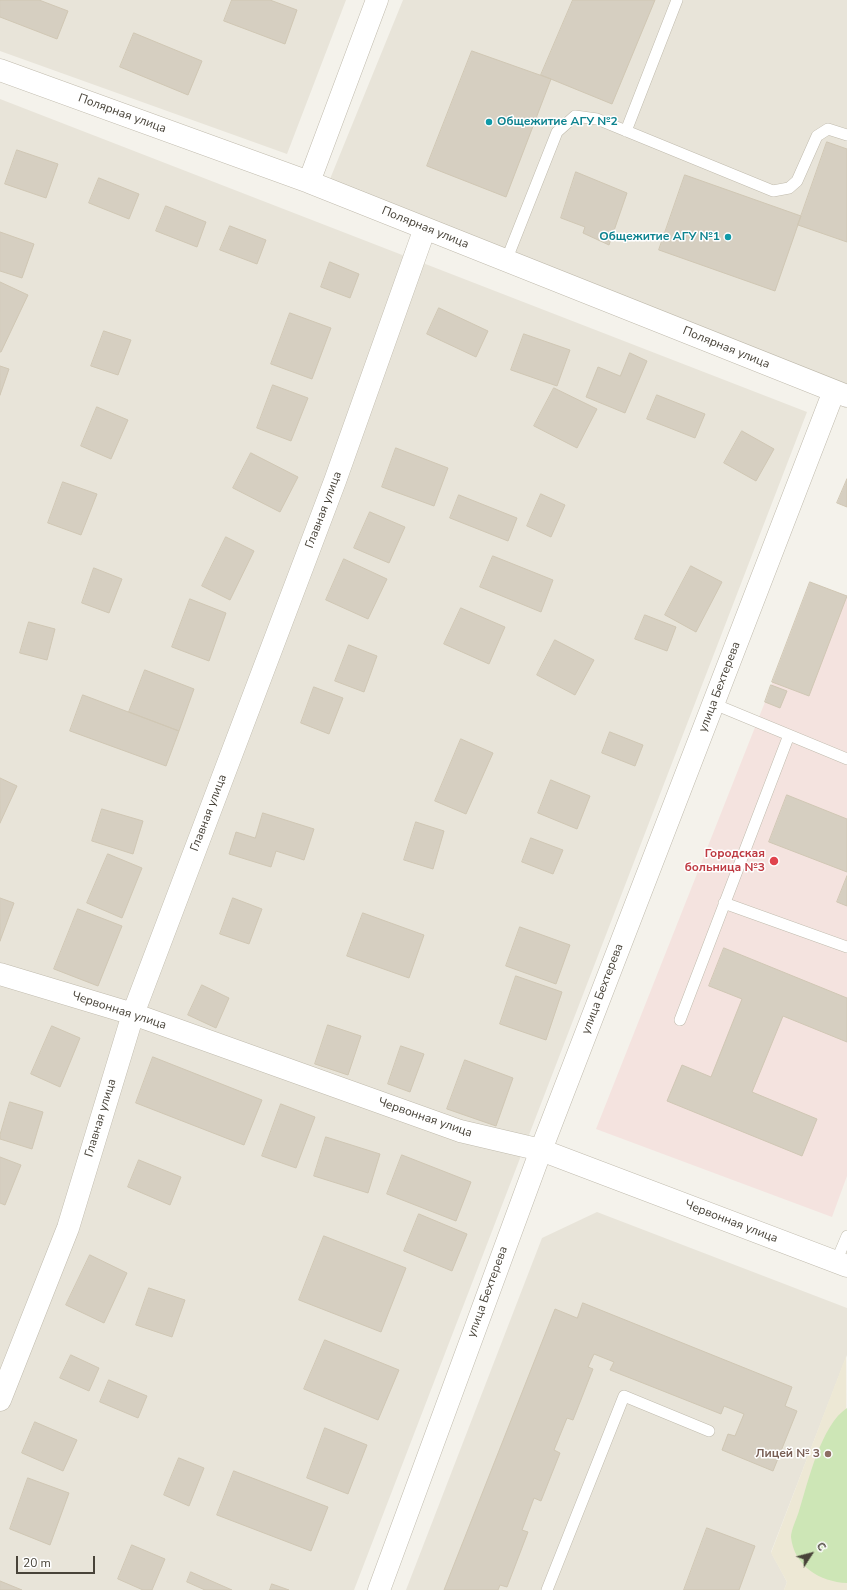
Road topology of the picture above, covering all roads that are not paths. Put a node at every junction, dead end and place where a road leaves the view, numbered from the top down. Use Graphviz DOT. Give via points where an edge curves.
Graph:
graph roads {
  1 [pos="377,0"];
  2 [pos="676,0"];
  3 [pos="1,75"];
  4 [pos="626,131"];
  5 [pos="847,136"];
  6 [pos="309,182"];
  7 [pos="425,228"];
  8 [pos="506,261"];
  9 [pos="841,394"];
  10 [pos="714,704"];
  11 [pos="789,735"];
  12 [pos="847,759"];
  13 [pos="724,903"];
  14 [pos="847,948"];
  15 [pos="0,974"];
  16 [pos="133,1014"];
  17 [pos="680,1020"];
  18 [pos="541,1150"];
  19 [pos="847,1236"];
  20 [pos="841,1264"];
  21 [pos="0,1400"];
  22 [pos="709,1431"];
  23 [pos="379,1590"];
  24 [pos="547,1590"];
  1 -- 6 [label="street"];
  2 -- 4 [label="lane"];
  3 -- 6 [label="street, Полярная улица"];
  4 -- 5 [label="lane" via="773,191 789,188 798,181 817,136 828,129"];
  4 -- 8 [label="lane" via="597,120 575,116 557,132"];
  6 -- 7 [label="street, Полярная улица"];
  7 -- 8 [label="street, Полярная улица"];
  7 -- 16 [label="street, Главная улица" via="335,481"];
  8 -- 9 [label="street, Полярная улица"];
  9 -- 10 [label="street, улица Бехтерева"];
  10 -- 11 [label="lane"];
  10 -- 18 [label="street, улица Бехтерева"];
  11 -- 12 [label="lane"];
  11 -- 13 [label="lane"];
  13 -- 14 [label="lane"];
  13 -- 17 [label="lane"];
  15 -- 16 [label="street, Червонная улица"];
  16 -- 18 [label="street, Червонная улица" via="460,1131"];
  16 -- 21 [label="street, Главная улица" via="68,1228"];
  18 -- 20 [label="street, Червонная улица"];
  18 -- 23 [label="street, улица Бехтерева"];
  19 -- 20 [label="lane"];
  22 -- 24 [label="lane" via="624,1396"];
}
